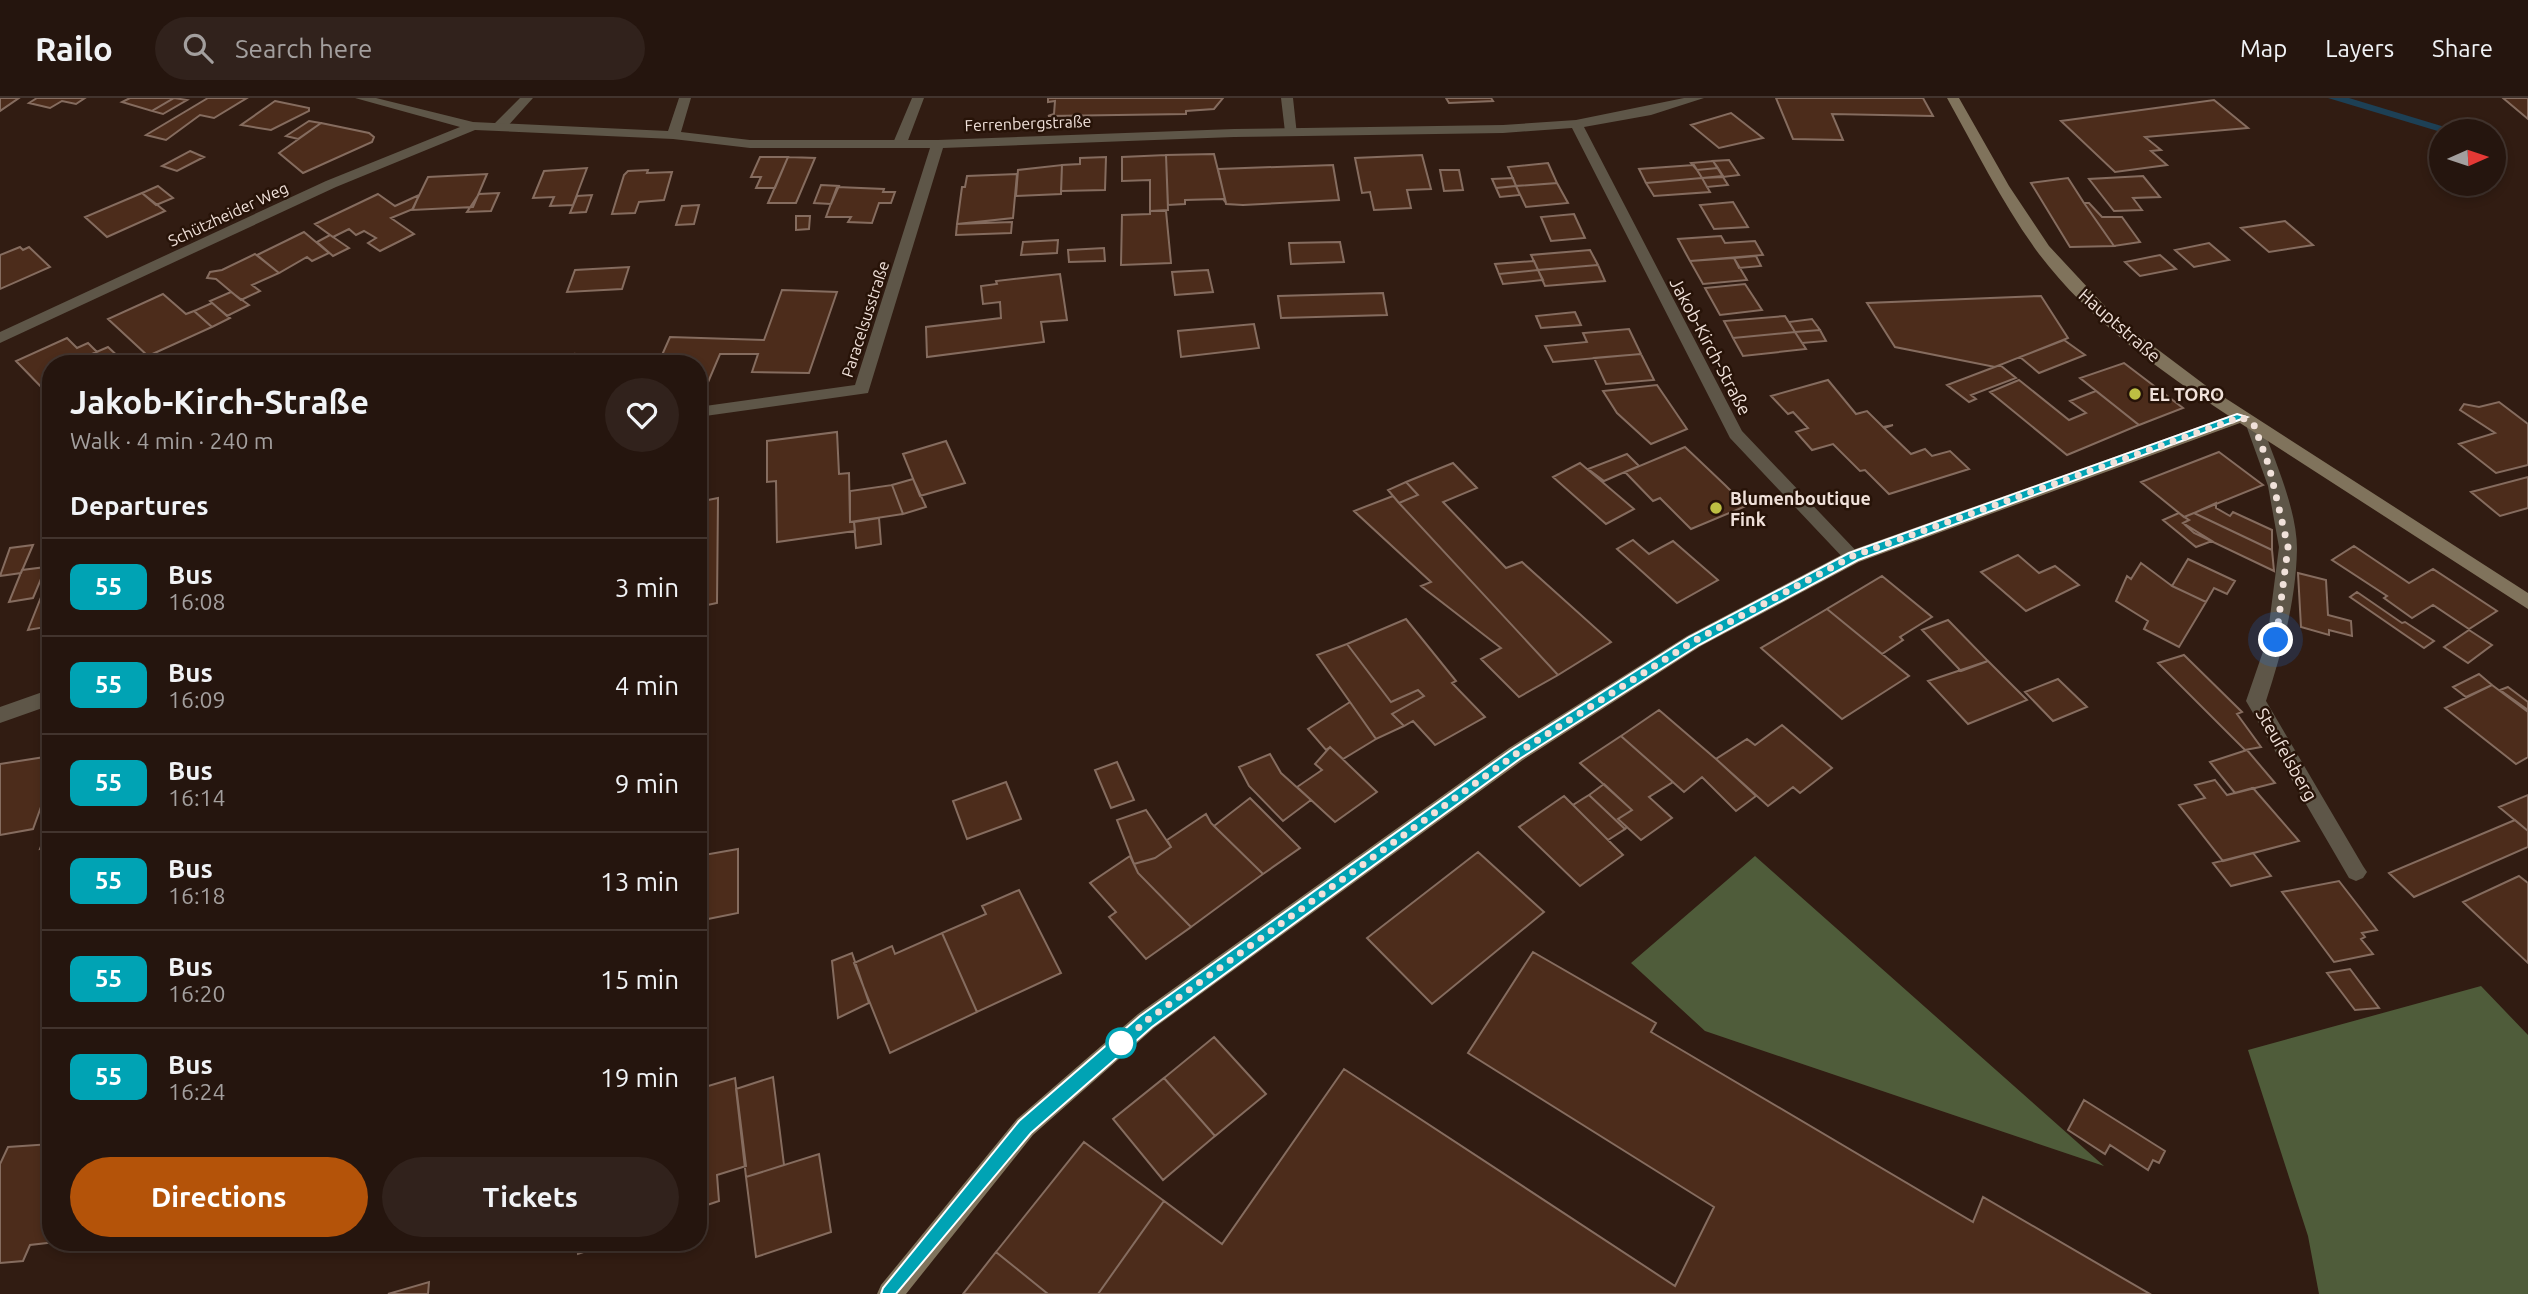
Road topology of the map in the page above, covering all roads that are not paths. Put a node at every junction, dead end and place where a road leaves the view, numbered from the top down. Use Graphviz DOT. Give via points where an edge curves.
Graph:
graph roads {
  1 [pos="361,98"];
  2 [pos="527,98"];
  3 [pos="685,98"];
  4 [pos="918,98"];
  5 [pos="1287,98"];
  6 [pos="1698,98"];
  7 [pos="1953,98"];
  8 [pos="1576,124"];
  9 [pos="473,125"];
  10 [pos="500,126"];
  11 [pos="1292,132"];
  12 [pos="673,135"];
  13 [pos="900,143"];
  14 [pos="939,144"];
  15 [pos="0,338"];
  16 [pos="707,411"];
  17 [pos="2248,421"];
  18 [pos="1853,556"];
  19 [pos="2528,602"];
  20 [pos="42,700"];
  21 [pos="0,715"];
  22 [pos="2356,872"];
  23 [pos="890,1294"];
  1 -- 9 [label="street, Ferrenbergstraße"];
  2 -- 10 [label="street"];
  3 -- 12 [label="street"];
  4 -- 13 [label="street"];
  5 -- 11 [label="street"];
  6 -- 8 [label="street, Ferrenbergstraße"];
  7 -- 17 [label="main road, Hauptstraße" via="2035,238 2060,270 2168,366"];
  8 -- 11 [label="street, Ferrenbergstraße"];
  8 -- 18 [label="street, Jakob-Kirch-Straße" via="1736,435"];
  9 -- 10 [label="street, Ferrenbergstraße"];
  9 -- 15 [label="street, Schützheider Weg" via="331,184"];
  10 -- 12 [label="street, Ferrenbergstraße"];
  11 -- 14 [label="street, Ferrenbergstraße"];
  12 -- 13 [label="street, Ferrenbergstraße" via="750,144"];
  13 -- 14 [label="street, Ferrenbergstraße"];
  14 -- 16 [label="street, Paracelsusstraße" via="862,389"];
  17 -- 18 [label="main road"];
  17 -- 19 [label="main road, Hauptstraße"];
  17 -- 22 [label="street, Steufelsberg" via="2276,486 2288,547 2276,640 2256,701"];
  18 -- 23 [label="main road" via="1694,641 1516,754 1146,1021 1025,1127"];
  20 -- 21 [label="street"];
}
